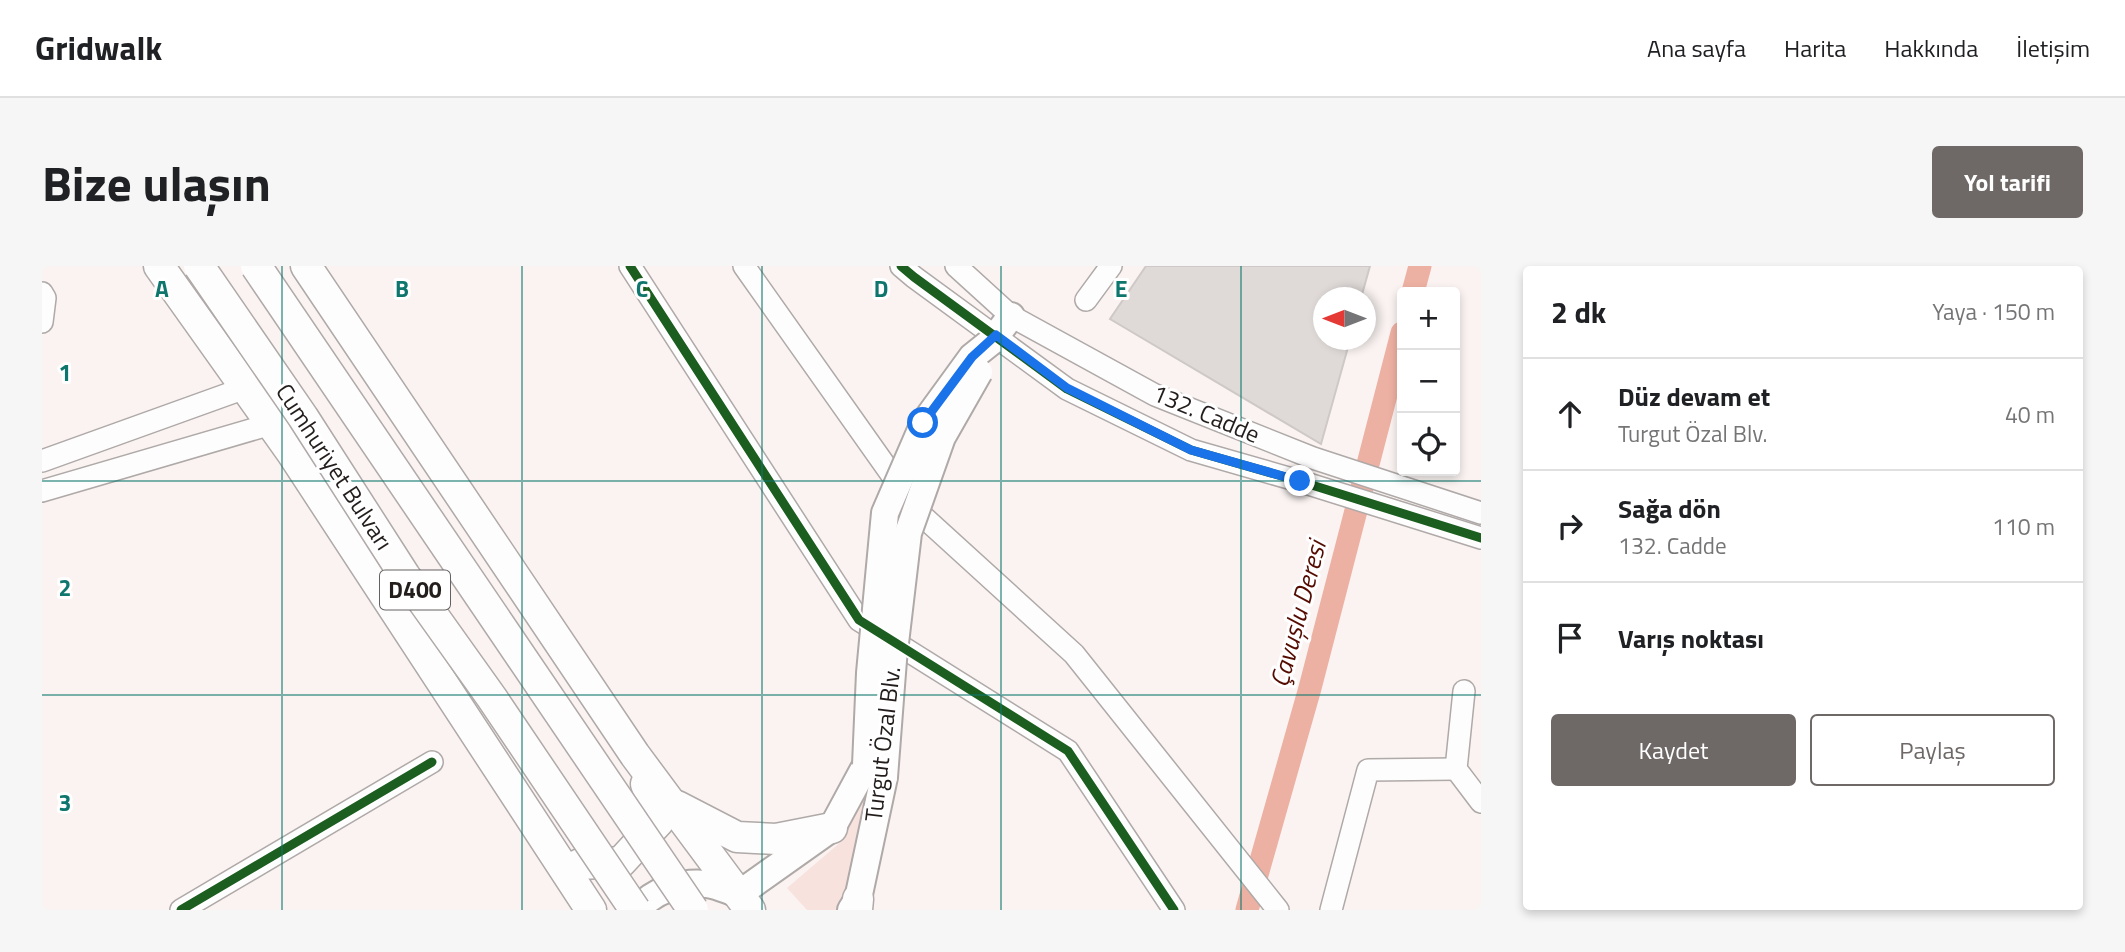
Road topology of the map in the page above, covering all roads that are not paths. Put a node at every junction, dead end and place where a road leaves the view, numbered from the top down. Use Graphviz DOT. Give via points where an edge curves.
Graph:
graph roads {
  1 [pos="159,266"];
  2 [pos="199,266"];
  3 [pos="256,266"];
  4 [pos="306,266"];
  5 [pos="629,266"];
  6 [pos="744,266"];
  7 [pos="901,266"];
  8 [pos="956,266"];
  9 [pos="1111,266"];
  10 [pos="42,293"];
  11 [pos="1086,300"];
  12 [pos="42,322"];
  13 [pos="1000,331"];
  14 [pos="245,388"];
  15 [pos="271,424"];
  16 [pos="42,461"];
  17 [pos="42,491"];
  18 [pos="1481,513"];
  19 [pos="1481,538"];
  20 [pos="1464,691"];
  21 [pos="635,755"];
  22 [pos="432,762"];
  23 [pos="1456,769"];
  24 [pos="875,771"];
  25 [pos="670,802"];
  26 [pos="1481,802"];
  27 [pos="832,828"];
  28 [pos="539,831"];
  29 [pos="744,902"];
  30 [pos="855,906"];
  31 [pos="181,910"];
  32 [pos="591,910"];
  33 [pos="636,910"];
  34 [pos="692,910"];
  35 [pos="1174,910"];
  36 [pos="1278,910"];
  37 [pos="1331,910"];
  1 -- 14 [label="highway"];
  2 -- 33 [label="highway, Cumhuriyet Bulvarı / D400, bridge" via="405,576"];
  3 -- 34 [label="highway, Cumhuriyet Bulvarı / D400, bridge"];
  4 -- 21 [label="highway"];
  5 -- 35 [label="street" via="859,620 1068,751"];
  6 -- 36 [label="street" via="918,512 1074,654"];
  7 -- 13 [label="street, 132. Cadde"];
  8 -- 13 [label="street, 132. Cadde"];
  9 -- 11 [label="street"];
  10 -- 12 [label="street"];
  13 -- 18 [label="street, 132. Cadde" via="1313,458"];
  13 -- 19 [label="street, 132. Cadde" via="1067,388 1191,450"];
  13 -- 24 [label="main road, Turgut Özal Blv., bridge" via="942,437 908,533"];
  14 -- 15 [label="highway"];
  14 -- 16 [label="street"];
  15 -- 17 [label="street"];
  15 -- 28 [label="highway"];
  20 -- 23 [label="street"];
  21 -- 25 [label="highway"];
  21 -- 28 [label="highway" via="659,821 621,862 578,864"];
  22 -- 31 [label="street"];
  23 -- 26 [label="street"];
  23 -- 37 [label="street" via="1368,770"];
  24 -- 27 [label="main road, Turgut Özal Blv."];
  24 -- 30 [label="main road, Turgut Özal Blv."];
  25 -- 27 [label="highway" via="737,837 776,839"];
  25 -- 29 [label="highway"];
  27 -- 29 [label="main road, Turgut Özal Blv."];
  28 -- 32 [label="highway"];
  29 -- 33 [label="main road" via="708,884 672,886"];
}
